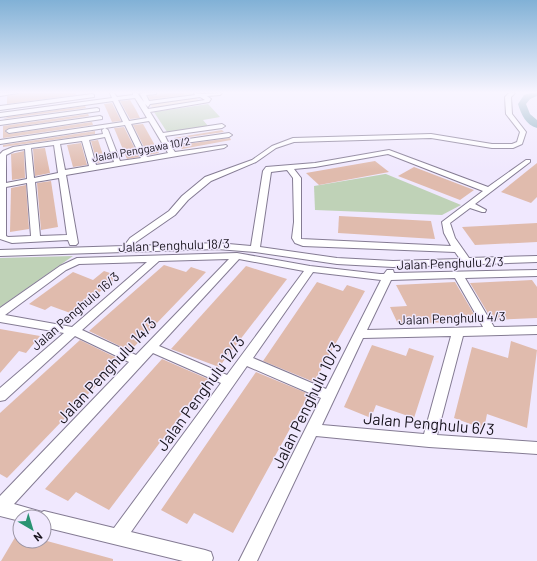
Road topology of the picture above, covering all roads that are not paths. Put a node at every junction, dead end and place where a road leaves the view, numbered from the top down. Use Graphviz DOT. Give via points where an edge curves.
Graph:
graph roads {
  1 [pos="33,119"];
  2 [pos="92,119"];
  3 [pos="100,119"];
  4 [pos="126,119"];
  5 [pos="151,119"];
  6 [pos="152,119"];
  7 [pos="513,119"];
  8 [pos="128,123"];
  9 [pos="0,124"];
  10 [pos="222,126"];
  11 [pos="103,127"];
  12 [pos="9,131"];
  13 [pos="229,134"];
  14 [pos="106,135"];
  15 [pos="161,135"];
  16 [pos="84,138"];
  17 [pos="0,142"];
  18 [pos="57,143"];
  19 [pos="167,144"];
  20 [pos="224,146"];
  21 [pos="28,147"];
  22 [pos="173,155"];
  23 [pos="145,160"];
  24 [pos="528,161"];
  25 [pos="118,164"];
  26 [pos="93,168"];
  27 [pos="289,168"];
  28 [pos="62,174"];
  29 [pos="32,181"];
  30 [pos="2,186"];
  31 [pos="489,190"];
  32 [pos="469,205"];
  33 [pos="482,210"];
  34 [pos="72,237"];
  35 [pos="36,239"];
  36 [pos="169,247"];
  37 [pos="127,248"];
  38 [pos="255,249"];
  39 [pos="457,249"];
  40 [pos="74,250"];
  41 [pos="0,253"];
  42 [pos="237,256"];
  43 [pos="156,259"];
  44 [pos="537,259"];
  45 [pos="468,262"];
  46 [pos="394,264"];
  47 [pos="310,269"];
  48 [pos="537,273"];
  49 [pos="458,275"];
  50 [pos="364,276"];
  51 [pos="387,277"];
  52 [pos="0,313"];
  53 [pos="0,318"];
  54 [pos="537,330"];
  55 [pos="74,331"];
  56 [pos="491,332"];
  57 [pos="458,333"];
  58 [pos="364,334"];
  59 [pos="151,347"];
  60 [pos="245,360"];
  61 [pos="138,361"];
  62 [pos="229,381"];
  63 [pos="0,395"];
  64 [pos="329,396"];
  65 [pos="315,430"];
  66 [pos="429,441"];
  67 [pos="537,448"];
  68 [pos="0,508"];
  69 [pos="12,511"];
  70 [pos="52,521"];
  71 [pos="118,536"];
  72 [pos="205,558"];
  73 [pos="248,561"];
  1 -- 9 [label="street"];
  2 -- 12 [label="street"];
  3 -- 11 [label="street"];
  4 -- 8 [label="street"];
  5 -- 8 [label="street"];
  6 -- 15 [label="street"];
  7 -- 37 [label="street" via="523,132 520,143 513,146 492,146 454,138 423,136 298,140 281,144 269,149 254,162 203,182 172,213 133,240"];
  8 -- 11 [label="street"];
  8 -- 23 [label="street"];
  10 -- 15 [label="street"];
  11 -- 14 [label="street"];
  11 -- 17 [label="street"];
  13 -- 19 [label="street"];
  14 -- 16 [label="street"];
  14 -- 25 [label="street"];
  15 -- 19 [label="street"];
  16 -- 18 [label="street"];
  16 -- 26 [label="street"];
  18 -- 21 [label="street"];
  18 -- 28 [label="street"];
  19 -- 22 [label="street"];
  20 -- 22 [label="street, Jalan Penggawa 10/2"];
  21 -- 29 [label="street"];
  21 -- 30 [label="street" via="5,152"];
  22 -- 23 [label="street, Jalan Penggawa 10/2"];
  23 -- 25 [label="street, Jalan Penggawa 10/2"];
  24 -- 31 [label="street"];
  25 -- 26 [label="street, Jalan Penggawa 10/2"];
  26 -- 28 [label="street, Jalan Penggawa 10/2"];
  27 -- 31 [label="street" via="389,152"];
  27 -- 38 [label="street" via="267,171"];
  27 -- 39 [label="street" via="297,178 298,241"];
  28 -- 29 [label="street, Jalan Penggawa 10/2"];
  28 -- 34 [label="street"];
  29 -- 30 [label="street, Jalan Penggawa 10/2"];
  29 -- 35 [label="street"];
  30 -- 35 [label="street" via="2,237 12,240"];
  31 -- 32 [label="street"];
  32 -- 33 [label="street"];
  32 -- 39 [label="street" via="446,222"];
  34 -- 35 [label="street"];
  34 -- 40 [label="street"];
  36 -- 37 [label="street"];
  36 -- 38 [label="street" via="217,246"];
  36 -- 43 [label="street, Jalan Penghulu 16/3"];
  37 -- 40 [label="street"];
  38 -- 46 [label="street" via="338,261"];
  39 -- 45 [label="street"];
  40 -- 41 [label="street"];
  42 -- 43 [label="street, Jalan Penghulu 18/3"];
  42 -- 47 [label="street, Jalan Penghulu 18/3"];
  42 -- 59 [label="street, Jalan Penghulu 14/3"];
  43 -- 52 [label="street, Jalan Penghulu 18/3" via="78,261 63,268"];
  43 -- 55 [label="street, Jalan Penghulu 16/3"];
  44 -- 45 [label="street"];
  45 -- 46 [label="street"];
  46 -- 51 [label="street, Jalan Penghulu 10/3"];
  47 -- 50 [label="street, Jalan Penghulu 18/3"];
  47 -- 60 [label="street, Jalan Penghulu 12/3"];
  48 -- 49 [label="street, Jalan Penghulu 2/3"];
  49 -- 51 [label="street, Jalan Penghulu 2/3"];
  49 -- 56 [label="street"];
  50 -- 51 [label="street, Jalan Penghulu 2/3"];
  51 -- 58 [label="street, Jalan Penghulu 10/3"];
  53 -- 55 [label="street"];
  54 -- 56 [label="street, Jalan Penghulu 4/3"];
  55 -- 61 [label="street"];
  55 -- 63 [label="street, Jalan Penghulu 16/3"];
  56 -- 57 [label="street, Jalan Penghulu 4/3"];
  57 -- 58 [label="street, Jalan Penghulu 4/3"];
  57 -- 66 [label="street"];
  58 -- 64 [label="street, Jalan Penghulu 10/3"];
  59 -- 61 [label="street, Jalan Penghulu 14/3"];
  59 -- 62 [label="street"];
  60 -- 62 [label="street, Jalan Penghulu 12/3"];
  60 -- 64 [label="street"];
  61 -- 68 [label="street, Jalan Penghulu 14/3"];
  62 -- 71 [label="street, Jalan Penghulu 12/3"];
  64 -- 65 [label="street, Jalan Penghulu 10/3"];
  65 -- 66 [label="street, Jalan Penghulu 6/3"];
  65 -- 73 [label="street, Jalan Penghulu 10/3"];
  66 -- 67 [label="street, Jalan Penghulu 6/3"];
  68 -- 69 [label="street"];
  70 -- 71 [label="street"];
  71 -- 72 [label="street"];
}
